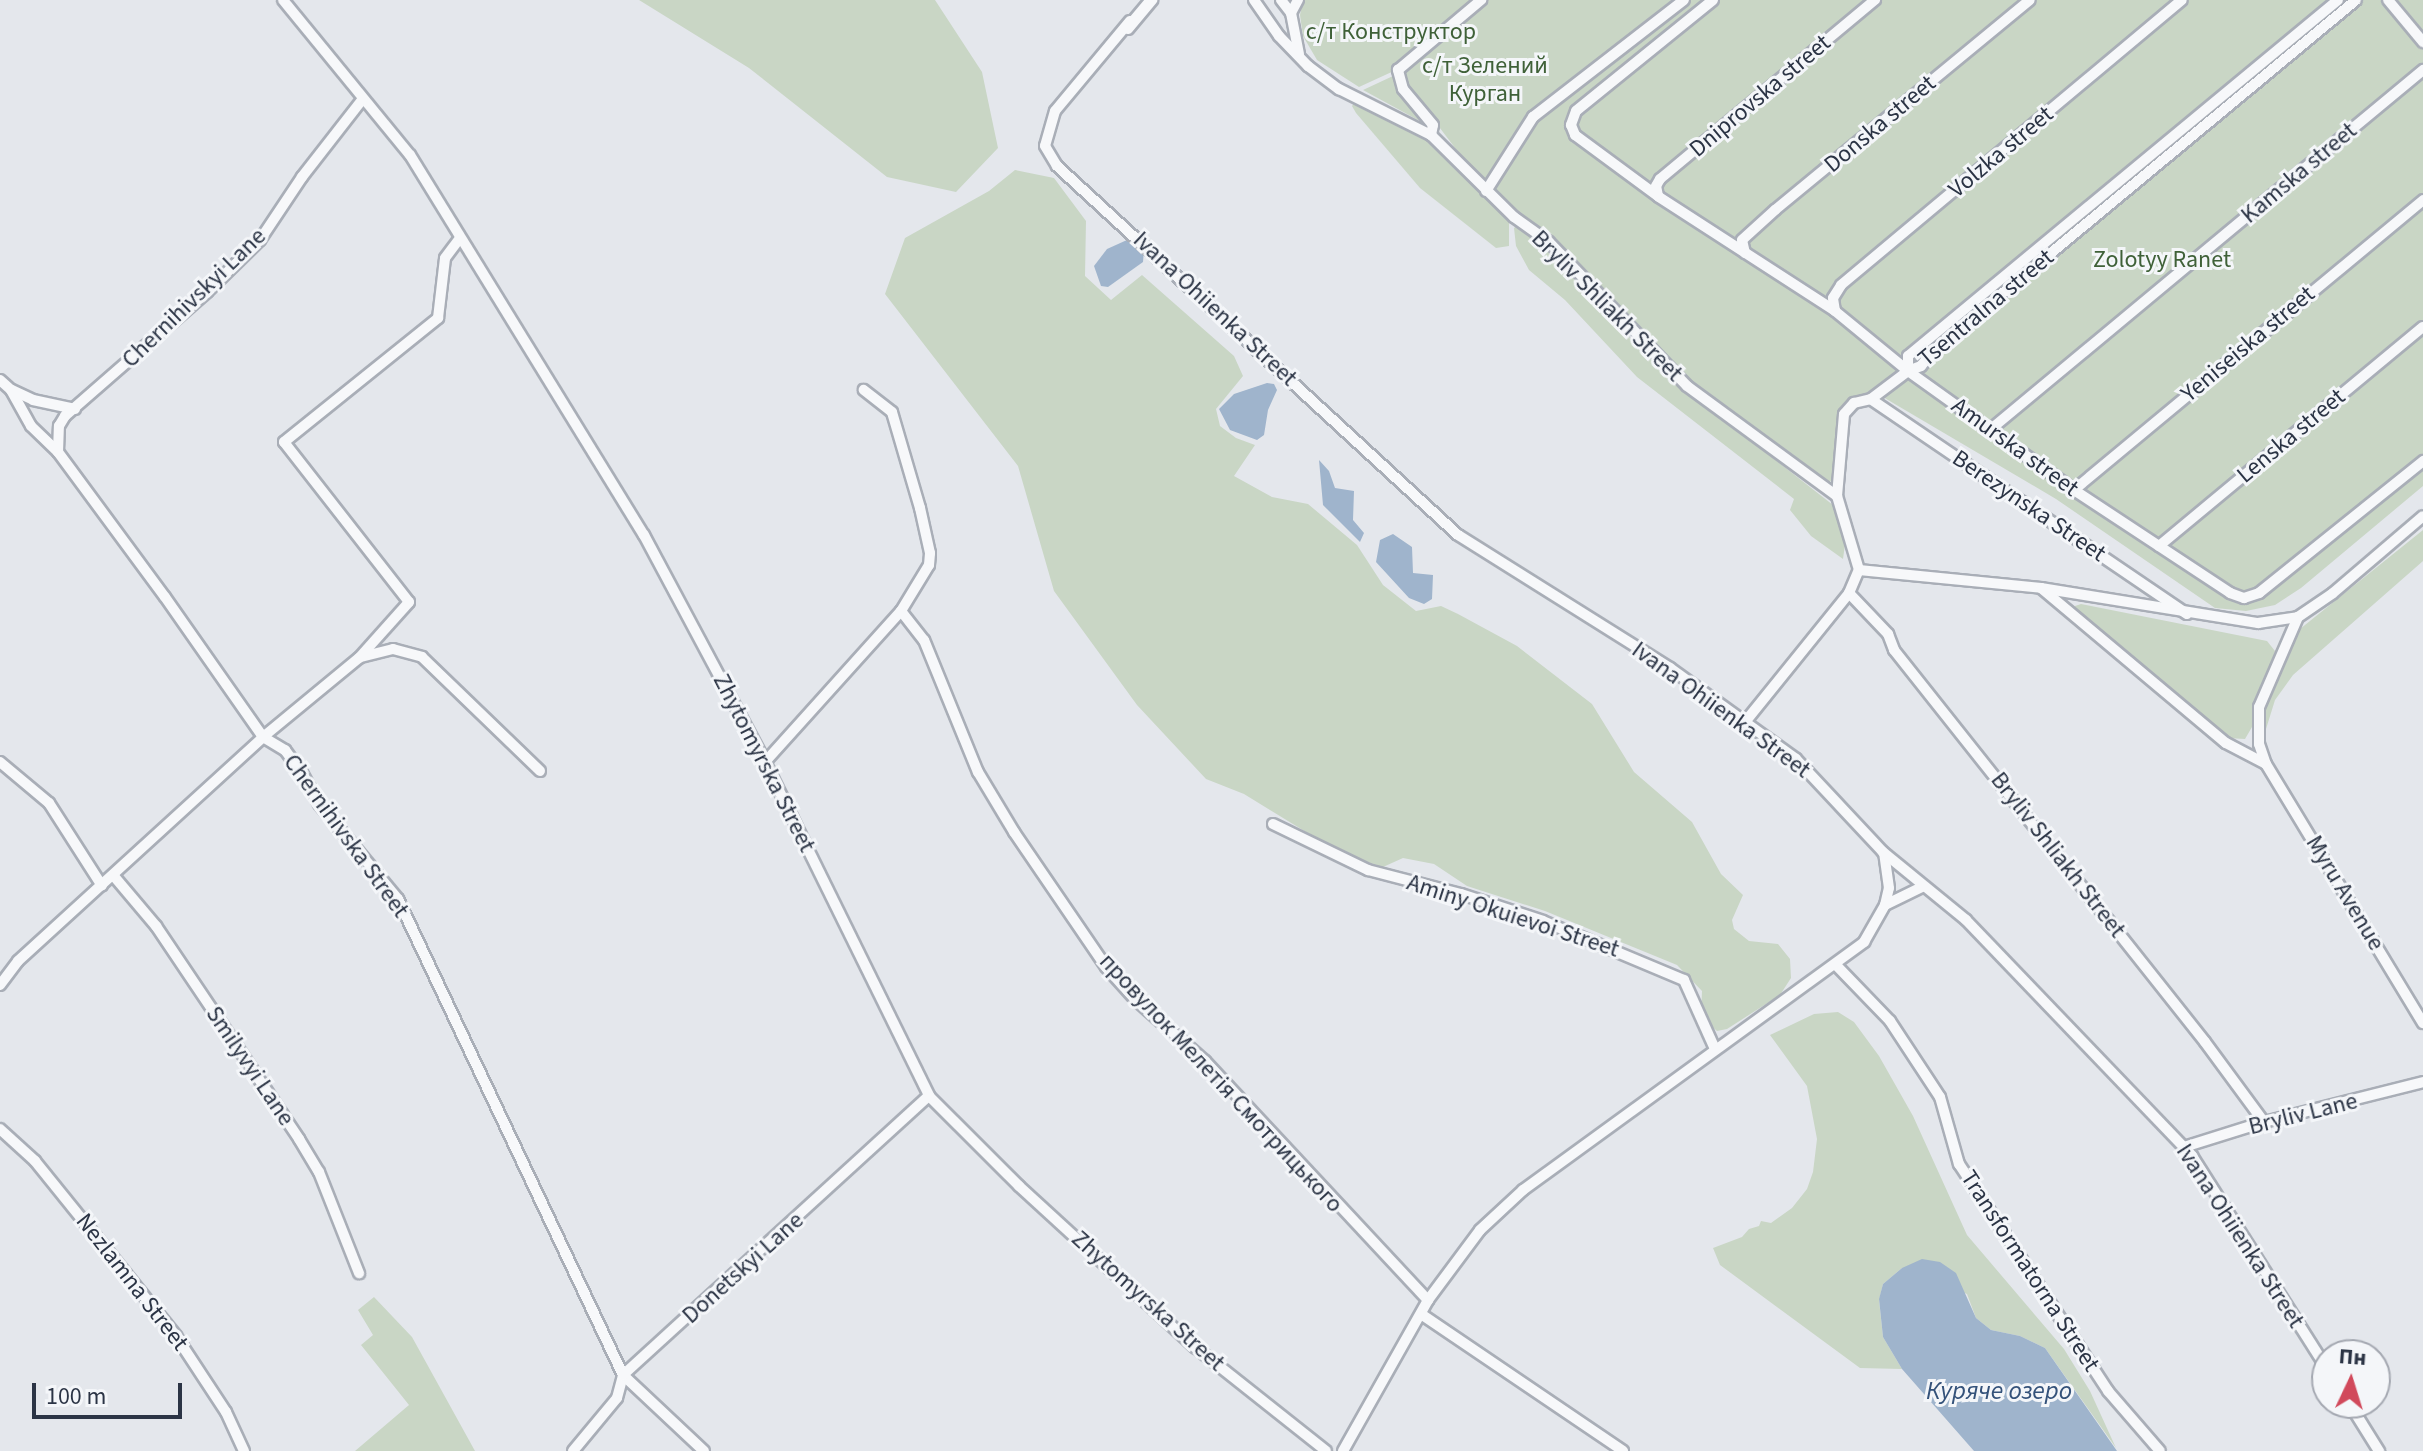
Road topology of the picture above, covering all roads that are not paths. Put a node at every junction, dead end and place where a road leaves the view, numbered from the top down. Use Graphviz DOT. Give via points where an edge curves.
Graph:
graph roads {
  1 [pos="283,0"];
  2 [pos="1151,0"];
  3 [pos="1254,0"];
  4 [pos="1281,0"];
  5 [pos="1298,0"];
  6 [pos="1481,0"];
  7 [pos="1684,0"];
  8 [pos="1713,0"];
  9 [pos="1875,0"];
  10 [pos="2030,0"];
  11 [pos="2182,0"];
  12 [pos="2338,0"];
  13 [pos="2356,0"];
  14 [pos="2388,0"];
  15 [pos="1291,13"];
  16 [pos="2423,42"];
  17 [pos="1300,56"];
  18 [pos="2423,70"];
  19 [pos="362,100"];
  20 [pos="1049,125"];
  21 [pos="1431,135"];
  22 [pos="1486,191"];
  23 [pos="1659,197"];
  24 [pos="2423,200"];
  25 [pos="460,238"];
  26 [pos="1745,253"];
  27 [pos="1835,311"];
  28 [pos="2423,327"];
  29 [pos="1908,371"];
  30 [pos="0,380"];
  31 [pos="11,390"];
  32 [pos="864,390"];
  33 [pos="1871,399"];
  34 [pos="75,409"];
  35 [pos="1991,429"];
  36 [pos="58,452"];
  37 [pos="2423,461"];
  38 [pos="2074,490"];
  39 [pos="1837,496"];
  40 [pos="2423,516"];
  41 [pos="2159,546"];
  42 [pos="1859,570"];
  43 [pos="2041,588"];
  44 [pos="1849,593"];
  45 [pos="901,611"];
  46 [pos="2187,614"];
  47 [pos="2298,617"];
  48 [pos="386,628"];
  49 [pos="393,649"];
  50 [pos="359,658"];
  51 [pos="1745,722"];
  52 [pos="263,737"];
  53 [pos="0,762"];
  54 [pos="765,762"];
  55 [pos="2266,764"];
  56 [pos="540,771"];
  57 [pos="1273,824"];
  58 [pos="1883,852"];
  59 [pos="113,875"];
  60 [pos="102,886"];
  61 [pos="1922,887"];
  62 [pos="1885,905"];
  63 [pos="1836,965"];
  64 [pos="0,985"];
  65 [pos="2423,1023"];
  66 [pos="1715,1049"];
  67 [pos="2423,1082"];
  68 [pos="929,1096"];
  69 [pos="2264,1122"];
  70 [pos="0,1129"];
  71 [pos="2184,1147"];
  72 [pos="359,1273"];
  73 [pos="1428,1300"];
  74 [pos="1421,1314"];
  75 [pos="2311,1344"];
  76 [pos="623,1375"];
  77 [pos="2359,1419"];
  78 [pos="244,1451"];
  79 [pos="573,1451"];
  80 [pos="704,1451"];
  81 [pos="1326,1451"];
  82 [pos="1343,1451"];
  83 [pos="1623,1451"];
  84 [pos="2160,1451"];
  85 [pos="2379,1451"];
  1 -- 19 [label="street, Zhytomyrska Street"];
  2 -- 20 [label="street"];
  3 -- 17 [label="street, Bryliv Shliakh Street"];
  4 -- 15 [label="street"];
  5 -- 15 [label="street"];
  6 -- 21 [label="street" via="1398,70 1403,89 1433,125"];
  7 -- 22 [label="street" via="1533,117"];
  8 -- 23 [label="street, Amurska street" via="1576,111 1571,125 1575,135"];
  9 -- 23 [label="street, Dniprovska street" via="1660,179"];
  10 -- 26 [label="street, Donska street" via="1775,210 1742,240"];
  11 -- 27 [label="street, Volzka street" via="1841,285 1833,298"];
  12 -- 29 [label="street, Tsentralna street" via="1908,356"];
  13 -- 29 [label="street, Tsentralna street" via="1921,366"];
  14 -- 16 [label="street"];
  15 -- 17 [label="street"];
  17 -- 21 [label="street, Bryliv Shliakh Street" via="1339,89"];
  18 -- 35 [label="street, Kamska street"];
  19 -- 25 [label="street, Zhytomyrska Street" via="410,155"];
  19 -- 34 [label="street, Chernihivskyi Lane" via="260,240"];
  20 -- 20 [label="street" via="1077,88 1130,21 1055,111"];
  20 -- 51 [label="street, Ivana Ohiienka Street" via="1045,146 1068,178 1143,241 1458,535 1670,668"];
  21 -- 22 [label="street, Bryliv Shliakh Street"];
  22 -- 39 [label="street, Bryliv Shliakh Street" via="1549,242 1687,386"];
  23 -- 26 [label="street, Amurska street"];
  24 -- 38 [label="street, Yeniseiska street"];
  25 -- 48 [label="street" via="445,258 438,318 284,442 409,602"];
  25 -- 54 [label="street, Zhytomyrska Street" via="644,535"];
  26 -- 27 [label="street, Amurska street"];
  27 -- 29 [label="street, Amurska street"];
  28 -- 41 [label="street, Lenska street"];
  29 -- 33 [label="street"];
  29 -- 35 [label="street, Amurska street"];
  30 -- 31 [label="street, Chernihivska Street"];
  31 -- 34 [label="street"];
  31 -- 36 [label="street, Chernihivska Street" via="31,426"];
  32 -- 45 [label="street" via="892,412 930,553 929,565"];
  33 -- 39 [label="street" via="1854,403 1844,414"];
  33 -- 46 [label="street, Berezynska Street"];
  34 -- 36 [label="street, Chernihivskyi Lane" via="59,426"];
  35 -- 38 [label="street, Amurska street"];
  36 -- 52 [label="street, Chernihivska Street"];
  37 -- 41 [label="street, Amurska street" via="2252,597 2230,593"];
  38 -- 41 [label="street, Amurska street"];
  39 -- 42 [label="street"];
  40 -- 47 [label="street, Berezynska Street"];
  42 -- 43 [label="street, Berezynska Street"];
  42 -- 44 [label="street"];
  43 -- 46 [label="street, Berezynska Street"];
  43 -- 55 [label="street" via="2226,743"];
  44 -- 51 [label="street"];
  44 -- 69 [label="street, Bryliv Shliakh Street" via="1888,634 1894,650"];
  45 -- 54 [label="street"];
  45 -- 73 [label="street, провулок Мелетія Смотрицького" via="924,640 978,772 1106,967 1205,1061"];
  46 -- 47 [label="street, Berezynska Street" via="2258,623"];
  47 -- 55 [label="street, Myru Avenue" via="2259,707 2259,744"];
  48 -- 49 [label="street"];
  48 -- 50 [label="street"];
  49 -- 50 [label="street"];
  49 -- 56 [label="street" via="422,657"];
  50 -- 52 [label="street"];
  51 -- 58 [label="street, Ivana Ohiienka Street" via="1796,759"];
  52 -- 59 [label="street"];
  52 -- 76 [label="street, Chernihivska Street" via="285,750 319,804 398,899"];
  53 -- 60 [label="street" via="49,803"];
  54 -- 68 [label="street, Zhytomyrska Street"];
  55 -- 65 [label="street, Myru Avenue"];
  57 -- 66 [label="street, Aminy Okuievoi Street" via="1368,870 1543,921 1684,980"];
  58 -- 61 [label="street, Ivana Ohiienka Street"];
  58 -- 62 [label="street" via="1889,888"];
  59 -- 60 [label="street"];
  59 -- 72 [label="street, Smilyvyi Lane" via="156,926 319,1172"];
  60 -- 64 [label="street" via="18,961"];
  61 -- 62 [label="street"];
  61 -- 71 [label="street, Ivana Ohiienka Street" via="1966,920"];
  62 -- 63 [label="street" via="1864,942"];
  63 -- 66 [label="street"];
  63 -- 84 [label="street, Transformatorna Street" via="1890,1021 1940,1097 1959,1164 2108,1391"];
  66 -- 73 [label="street" via="1523,1190 1464,1250"];
  67 -- 69 [label="street, Bryliv Lane"];
  68 -- 76 [label="street, Donetskyi Lane"];
  68 -- 81 [label="street, Zhytomyrska Street" via="1195,1347"];
  69 -- 71 [label="street, Bryliv Lane"];
  70 -- 78 [label="street, Nezlamna Street" via="35,1161 176,1336 226,1412"];
  71 -- 75 [label="street, Ivana Ohiienka Street"];
  73 -- 74 [label="street"];
  74 -- 82 [label="street"];
  74 -- 83 [label="street"];
  76 -- 79 [label="street, Donetskyi Lane" via="617,1398"];
  76 -- 80 [label="street, Chernihivska Street"];
  77 -- 85 [label="street"];
}
